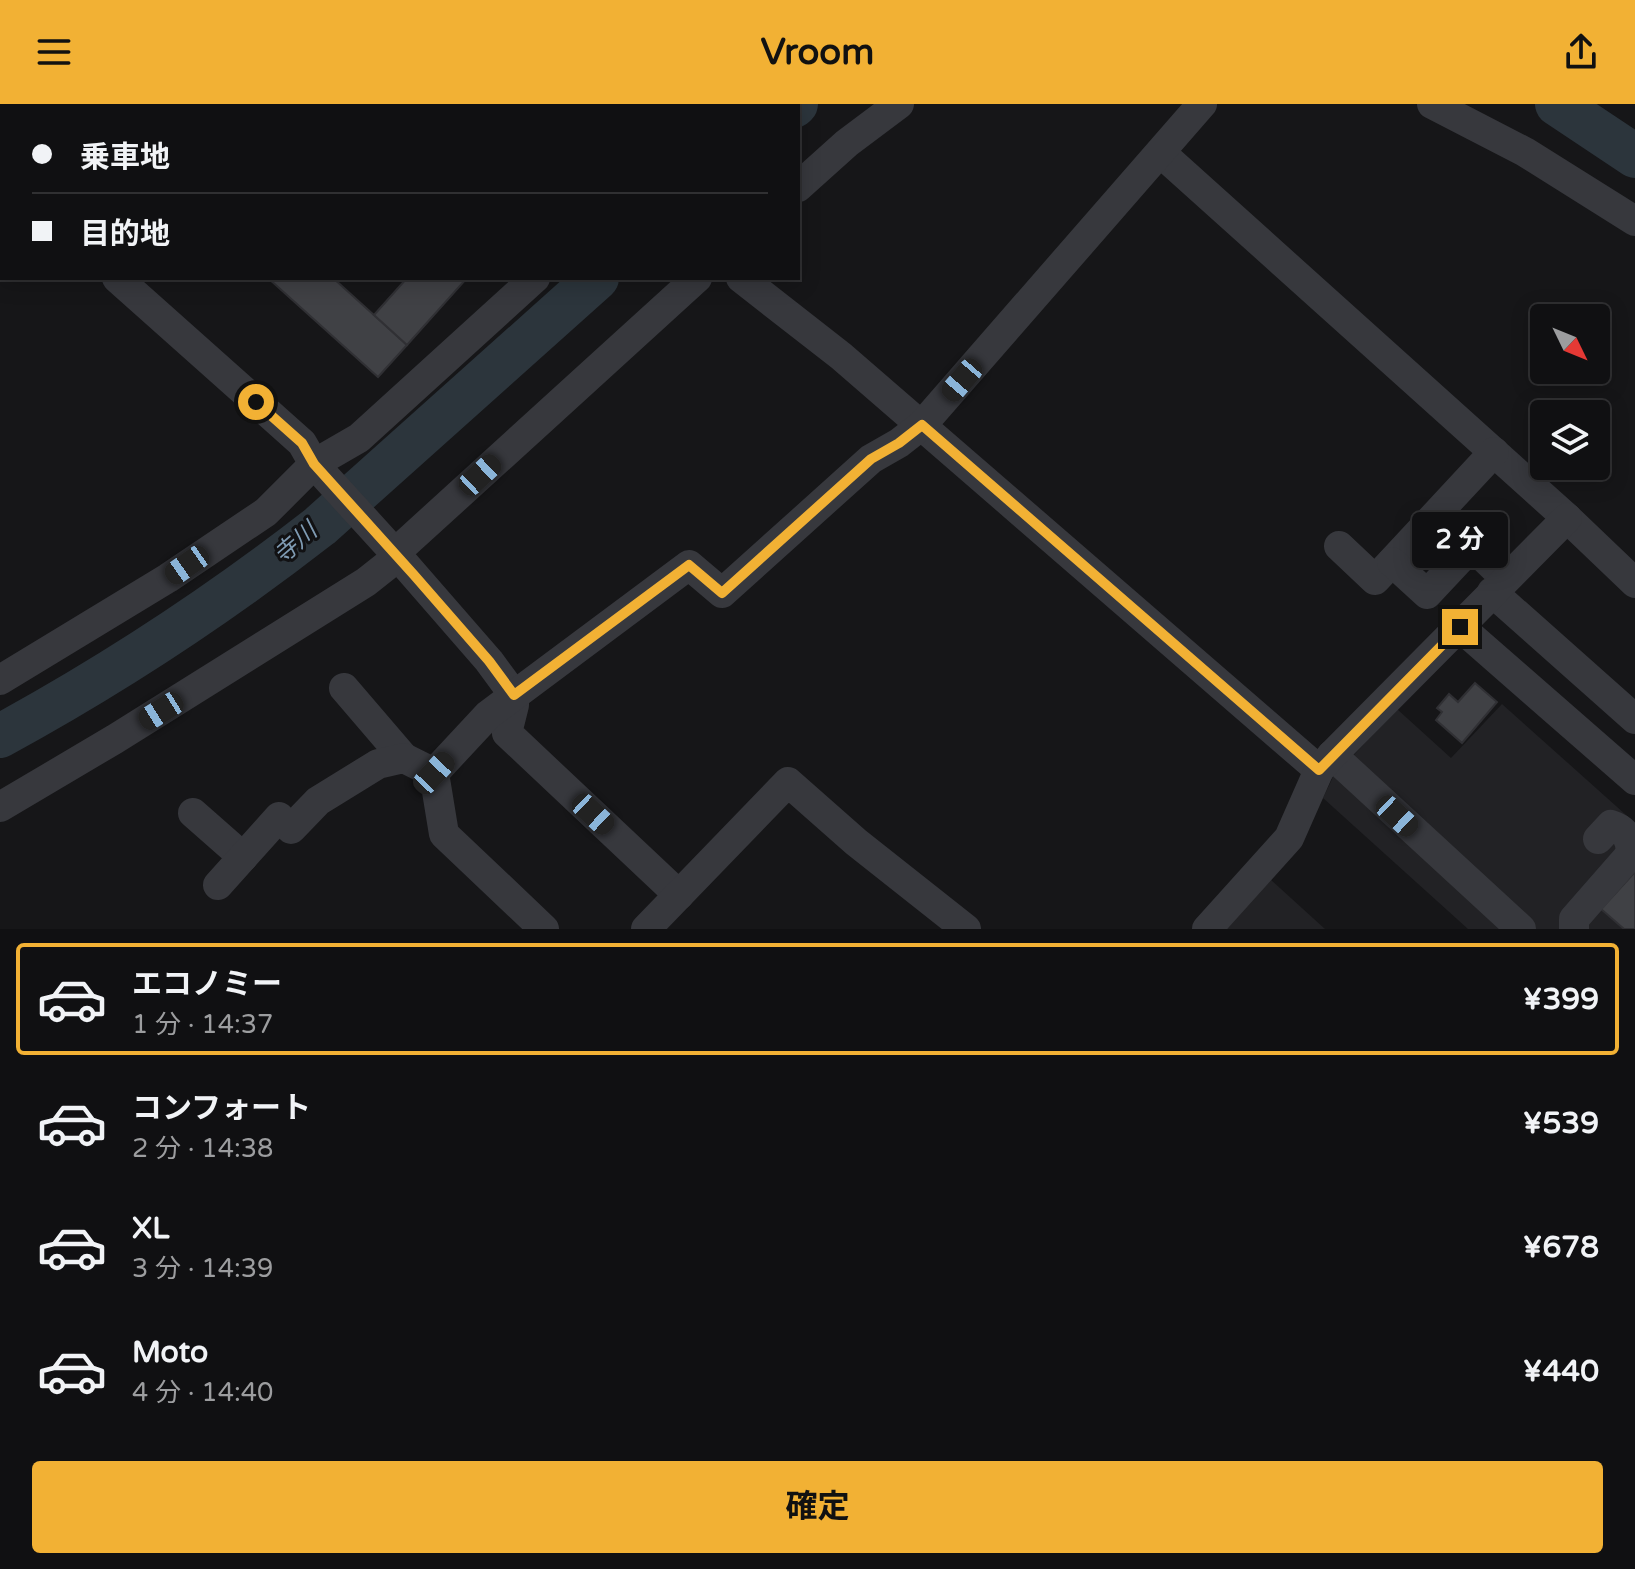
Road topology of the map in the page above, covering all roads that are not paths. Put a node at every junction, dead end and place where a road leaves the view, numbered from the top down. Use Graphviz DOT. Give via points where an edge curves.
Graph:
graph roads {
  1 [pos="899,104"];
  2 [pos="1202,104"];
  3 [pos="1432,104"];
  4 [pos="1161,153"];
  5 [pos="800,185"];
  6 [pos="1635,221"];
  7 [pos="119,280"];
  8 [pos="533,280"];
  9 [pos="695,280"];
  10 [pos="744,280"];
  11 [pos="922,425"];
  12 [pos="1494,452"];
  13 [pos="319,470"];
  14 [pos="1567,518"];
  15 [pos="1339,546"];
  16 [pos="390,547"];
  17 [pos="1392,562"];
  18 [pos="1635,583"];
  19 [pos="1499,586"];
  20 [pos="1460,627"];
  21 [pos="0,680"];
  22 [pos="344,688"];
  23 [pos="514,695"];
  24 [pos="1635,719"];
  25 [pos="404,758"];
  26 [pos="1326,762"];
  27 [pos="434,773"];
  28 [pos="1635,780"];
  29 [pos="0,807"];
  30 [pos="193,813"];
  31 [pos="1598,839"];
  32 [pos="243,857"];
  33 [pos="218,885"];
  34 [pos="679,895"];
  35 [pos="544,929"];
  36 [pos="646,929"];
  37 [pos="966,929"];
  38 [pos="1207,929"];
  39 [pos="1521,929"];
  40 [pos="1574,929"];
  1 -- 5 [label="street"];
  2 -- 4 [label="street"];
  3 -- 6 [label="street" via="1525,152"];
  4 -- 11 [label="street"];
  4 -- 12 [label="street"];
  7 -- 13 [label="street" via="302,443"];
  8 -- 13 [label="street"];
  9 -- 16 [label="street"];
  10 -- 11 [label="street"];
  11 -- 23 [label="street" via="871,459 722,593 689,565"];
  11 -- 26 [label="street"];
  12 -- 14 [label="street"];
  12 -- 17 [label="street"];
  13 -- 16 [label="street"];
  13 -- 21 [label="street" via="168,578"];
  14 -- 18 [label="street"];
  14 -- 19 [label="street"];
  15 -- 17 [label="street" via="1375,580"];
  16 -- 23 [label="street"];
  16 -- 29 [label="street" via="390,563 366,582"];
  17 -- 19 [label="street" via="1427,594 1472,546"];
  19 -- 20 [label="street"];
  19 -- 24 [label="street"];
  20 -- 26 [label="street"];
  20 -- 28 [label="street"];
  22 -- 25 [label="street"];
  23 -- 27 [label="street"];
  23 -- 34 [label="street" via="507,733"];
  25 -- 27 [label="street"];
  25 -- 32 [label="street" via="378,764 318,801 291,829 279,817"];
  26 -- 38 [label="street" via="1289,838"];
  26 -- 39 [label="street"];
  27 -- 35 [label="street" via="444,834"];
  30 -- 32 [label="street"];
  31 -- 40 [label="street" via="1611,825 1618,827 1631,845 1630,855 1574,919"];
  32 -- 33 [label="street"];
  34 -- 36 [label="street"];
  34 -- 37 [label="street" via="788,782"];
}
